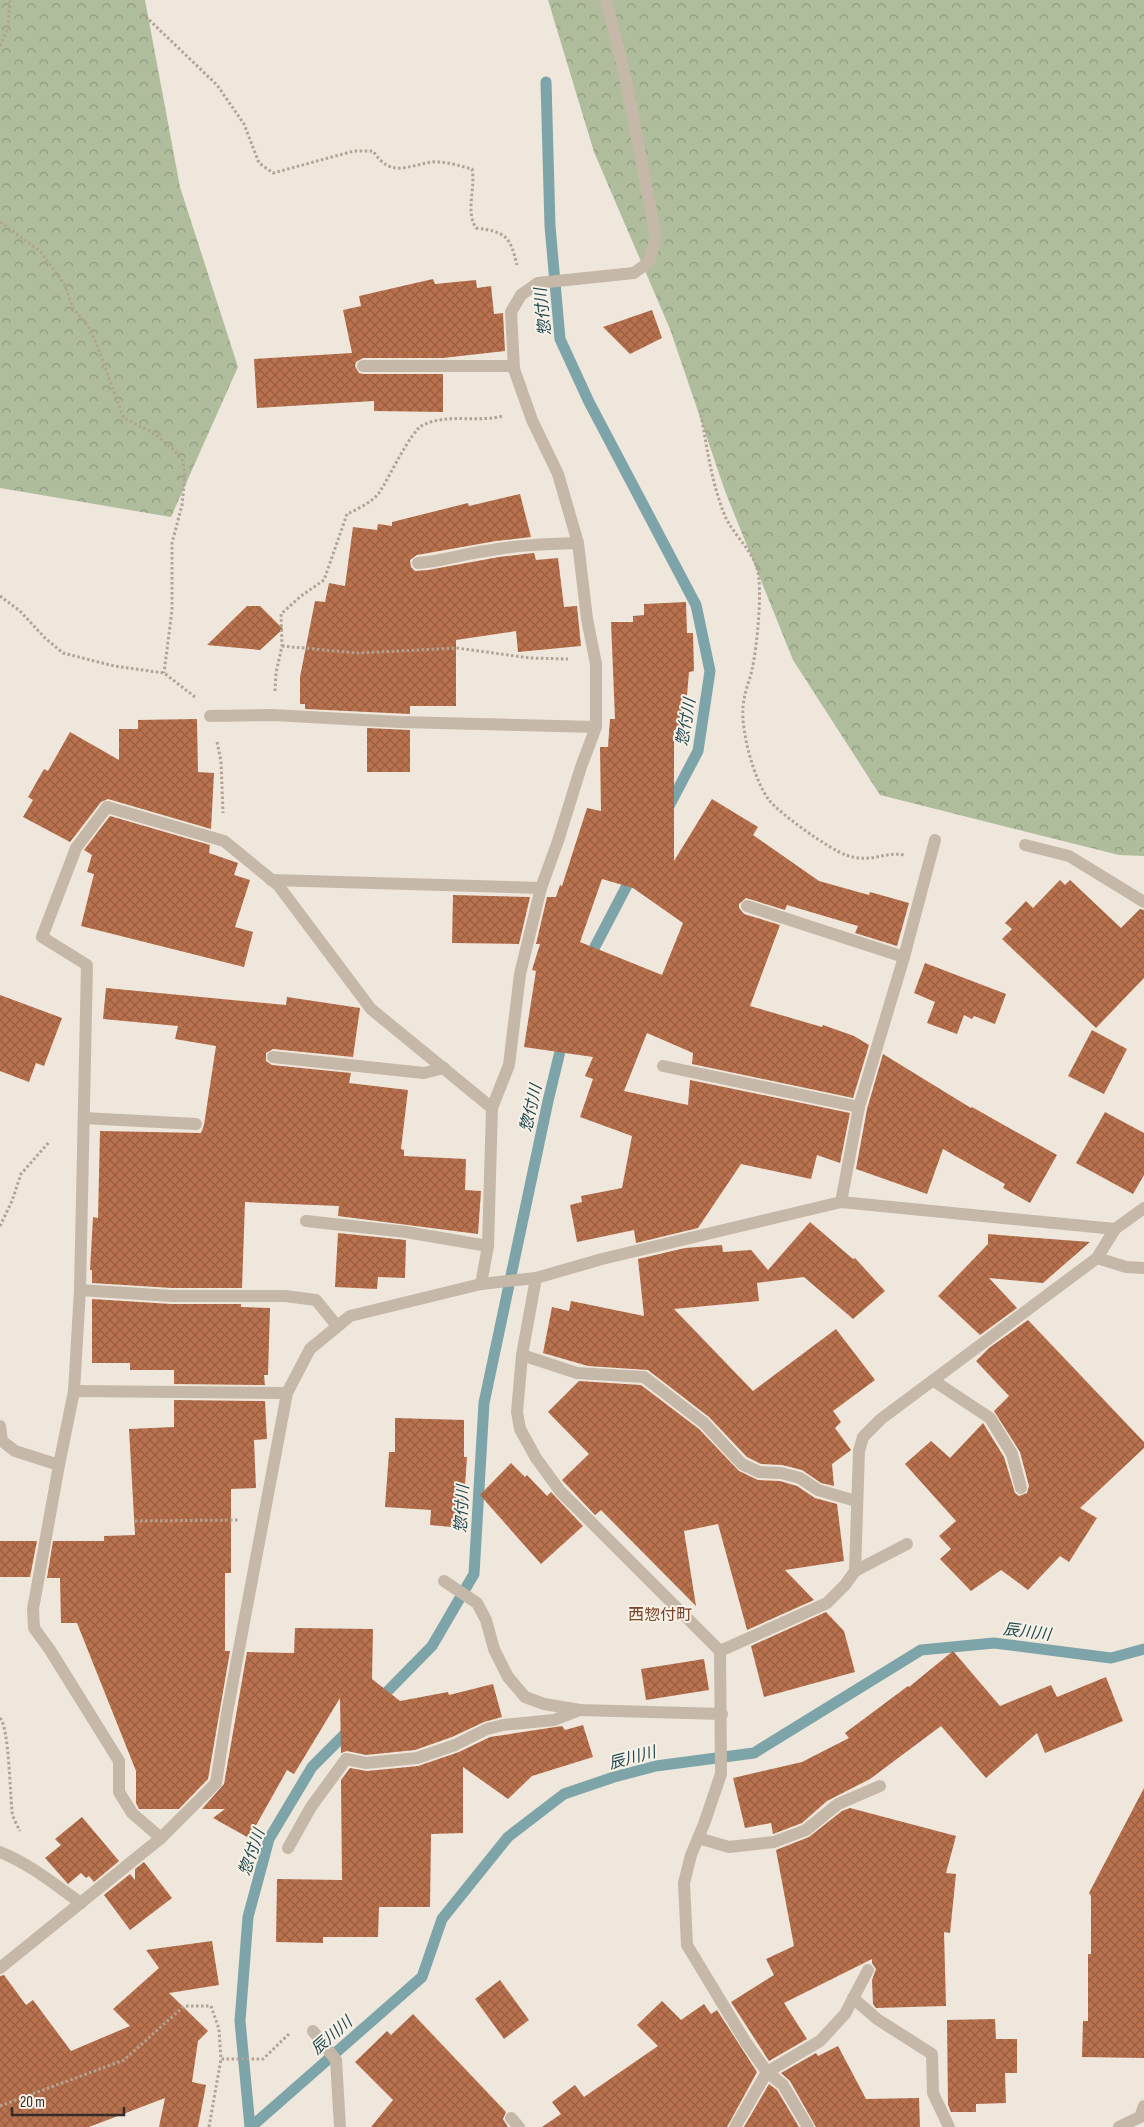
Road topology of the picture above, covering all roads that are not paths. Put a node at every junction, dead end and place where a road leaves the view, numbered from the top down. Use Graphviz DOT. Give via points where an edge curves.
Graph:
graph roads {
  1 [pos="606,0"];
  2 [pos="363,366"];
  3 [pos="514,366"];
  4 [pos="578,543"];
  5 [pos="418,563"];
  6 [pos="210,716"];
  7 [pos="596,727"];
  8 [pos="935,840"];
  9 [pos="1025,845"];
  10 [pos="271,880"];
  11 [pos="541,888"];
  12 [pos="1144,902"];
  13 [pos="747,906"];
  14 [pos="904,958"];
  15 [pos="273,1057"];
  16 [pos="663,1066"];
  17 [pos="444,1068"];
  18 [pos="859,1107"];
  19 [pos="492,1108"];
  20 [pos="84,1118"];
  21 [pos="196,1124"];
  22 [pos="841,1202"];
  23 [pos="1144,1208"];
  24 [pos="306,1221"];
  25 [pos="1115,1228"];
  26 [pos="488,1246"];
  27 [pos="1097,1258"];
  28 [pos="1144,1268"];
  29 [pos="531,1278"];
  30 [pos="485,1284"];
  31 [pos="80,1290"];
  32 [pos="337,1326"];
  33 [pos="522,1355"];
  34 [pos="934,1382"];
  35 [pos="74,1391"];
  36 [pos="287,1393"];
  37 [pos="0,1426"];
  38 [pos="59,1465"];
  39 [pos="1021,1488"];
  40 [pos="856,1501"];
  41 [pos="907,1544"];
  42 [pos="855,1571"];
  43 [pos="444,1581"];
  44 [pos="720,1651"];
  45 [pos="580,1710"];
  46 [pos="721,1720"];
  47 [pos="880,1786"];
  48 [pos="161,1838"];
  49 [pos="698,1838"];
  50 [pos="288,1848"];
  51 [pos="0,1852"];
  52 [pos="81,1903"];
  53 [pos="0,1968"];
  54 [pos="868,1970"];
  55 [pos="853,1998"];
  56 [pos="313,2031"];
  57 [pos="767,2072"];
  58 [pos="1144,2106"];
  59 [pos="340,2127"];
  60 [pos="735,2127"];
  61 [pos="808,2127"];
  62 [pos="949,2127"];
  63 [pos="1119,2127"];
  1 -- 3 [label="street" via="624,71 656,237 649,262 634,274 538,284 521,295 511,312"];
  2 -- 3 [label="street"];
  3 -- 4 [label="street" via="528,410 558,474"];
  4 -- 5 [label="street" via="531,544"];
  4 -- 7 [label="street" via="595,660"];
  6 -- 7 [label="street" via="273,715"];
  7 -- 11 [label="street"];
  8 -- 14 [label="street"];
  9 -- 12 [label="street" via="1069,856"];
  10 -- 11 [label="street"];
  10 -- 17 [label="street" via="372,1009"];
  10 -- 20 [label="street" via="224,841 107,807 76,848 42,937 87,965"];
  11 -- 19 [label="street" via="520,974 509,1065"];
  13 -- 14 [label="street"];
  14 -- 18 [label="street"];
  15 -- 17 [label="street" via="424,1073"];
  16 -- 18 [label="street"];
  17 -- 19 [label="street"];
  18 -- 22 [label="street"];
  19 -- 26 [label="street"];
  20 -- 21 [label="street"];
  20 -- 31 [label="street"];
  22 -- 25 [label="street"];
  22 -- 29 [label="street"];
  23 -- 25 [label="street"];
  24 -- 26 [label="street" via="406,1232"];
  25 -- 27 [label="street"];
  26 -- 30 [label="street"];
  27 -- 28 [label="street" via="1126,1267"];
  27 -- 34 [label="street"];
  29 -- 30 [label="street"];
  29 -- 33 [label="street"];
  30 -- 32 [label="street" via="350,1316"];
  31 -- 32 [label="street" via="172,1296 285,1296 316,1300"];
  31 -- 35 [label="street"];
  32 -- 36 [label="street" via="310,1348"];
  33 -- 40 [label="street" via="578,1373 644,1376 704,1423 742,1464 759,1472 800,1478 818,1490"];
  33 -- 44 [label="street" via="517,1412 520,1429 536,1458 560,1491"];
  34 -- 39 [label="street" via="990,1418 1012,1454"];
  34 -- 40 [label="street" via="881,1419 864,1437 859,1451"];
  35 -- 36 [label="street"];
  35 -- 38 [label="street"];
  36 -- 48 [label="street" via="216,1783"];
  37 -- 38 [label="street" via="2,1440 15,1450"];
  38 -- 48 [label="street" via="33,1609 34,1628 118,1761 119,1792 132,1813"];
  40 -- 42 [label="street"];
  41 -- 42 [label="street"];
  42 -- 44 [label="street" via="827,1604"];
  43 -- 45 [label="street" via="477,1603 486,1620 494,1650 508,1677 525,1697"];
  44 -- 46 [label="street"];
  45 -- 46 [label="street"];
  45 -- 50 [label="street" via="554,1720 487,1729 455,1745 417,1758 366,1763 346,1759 311,1807"];
  46 -- 49 [label="street" via="721,1774"];
  47 -- 49 [label="street" via="838,1804 806,1830 774,1842 729,1847"];
  48 -- 52 [label="street"];
  49 -- 57 [label="street" via="684,1883 687,1945"];
  51 -- 52 [label="street" via="34,1868"];
  52 -- 53 [label="street"];
  54 -- 55 [label="street"];
  55 -- 57 [label="street" via="845,2014 820,2041"];
  55 -- 62 [label="street" via="877,2019 932,2054 933,2093"];
  56 -- 59 [label="street" via="336,2060"];
  57 -- 60 [label="street"];
  57 -- 61 [label="street" via="784,2085"];
  58 -- 63 [label="street" via="1140,2117"];
}
